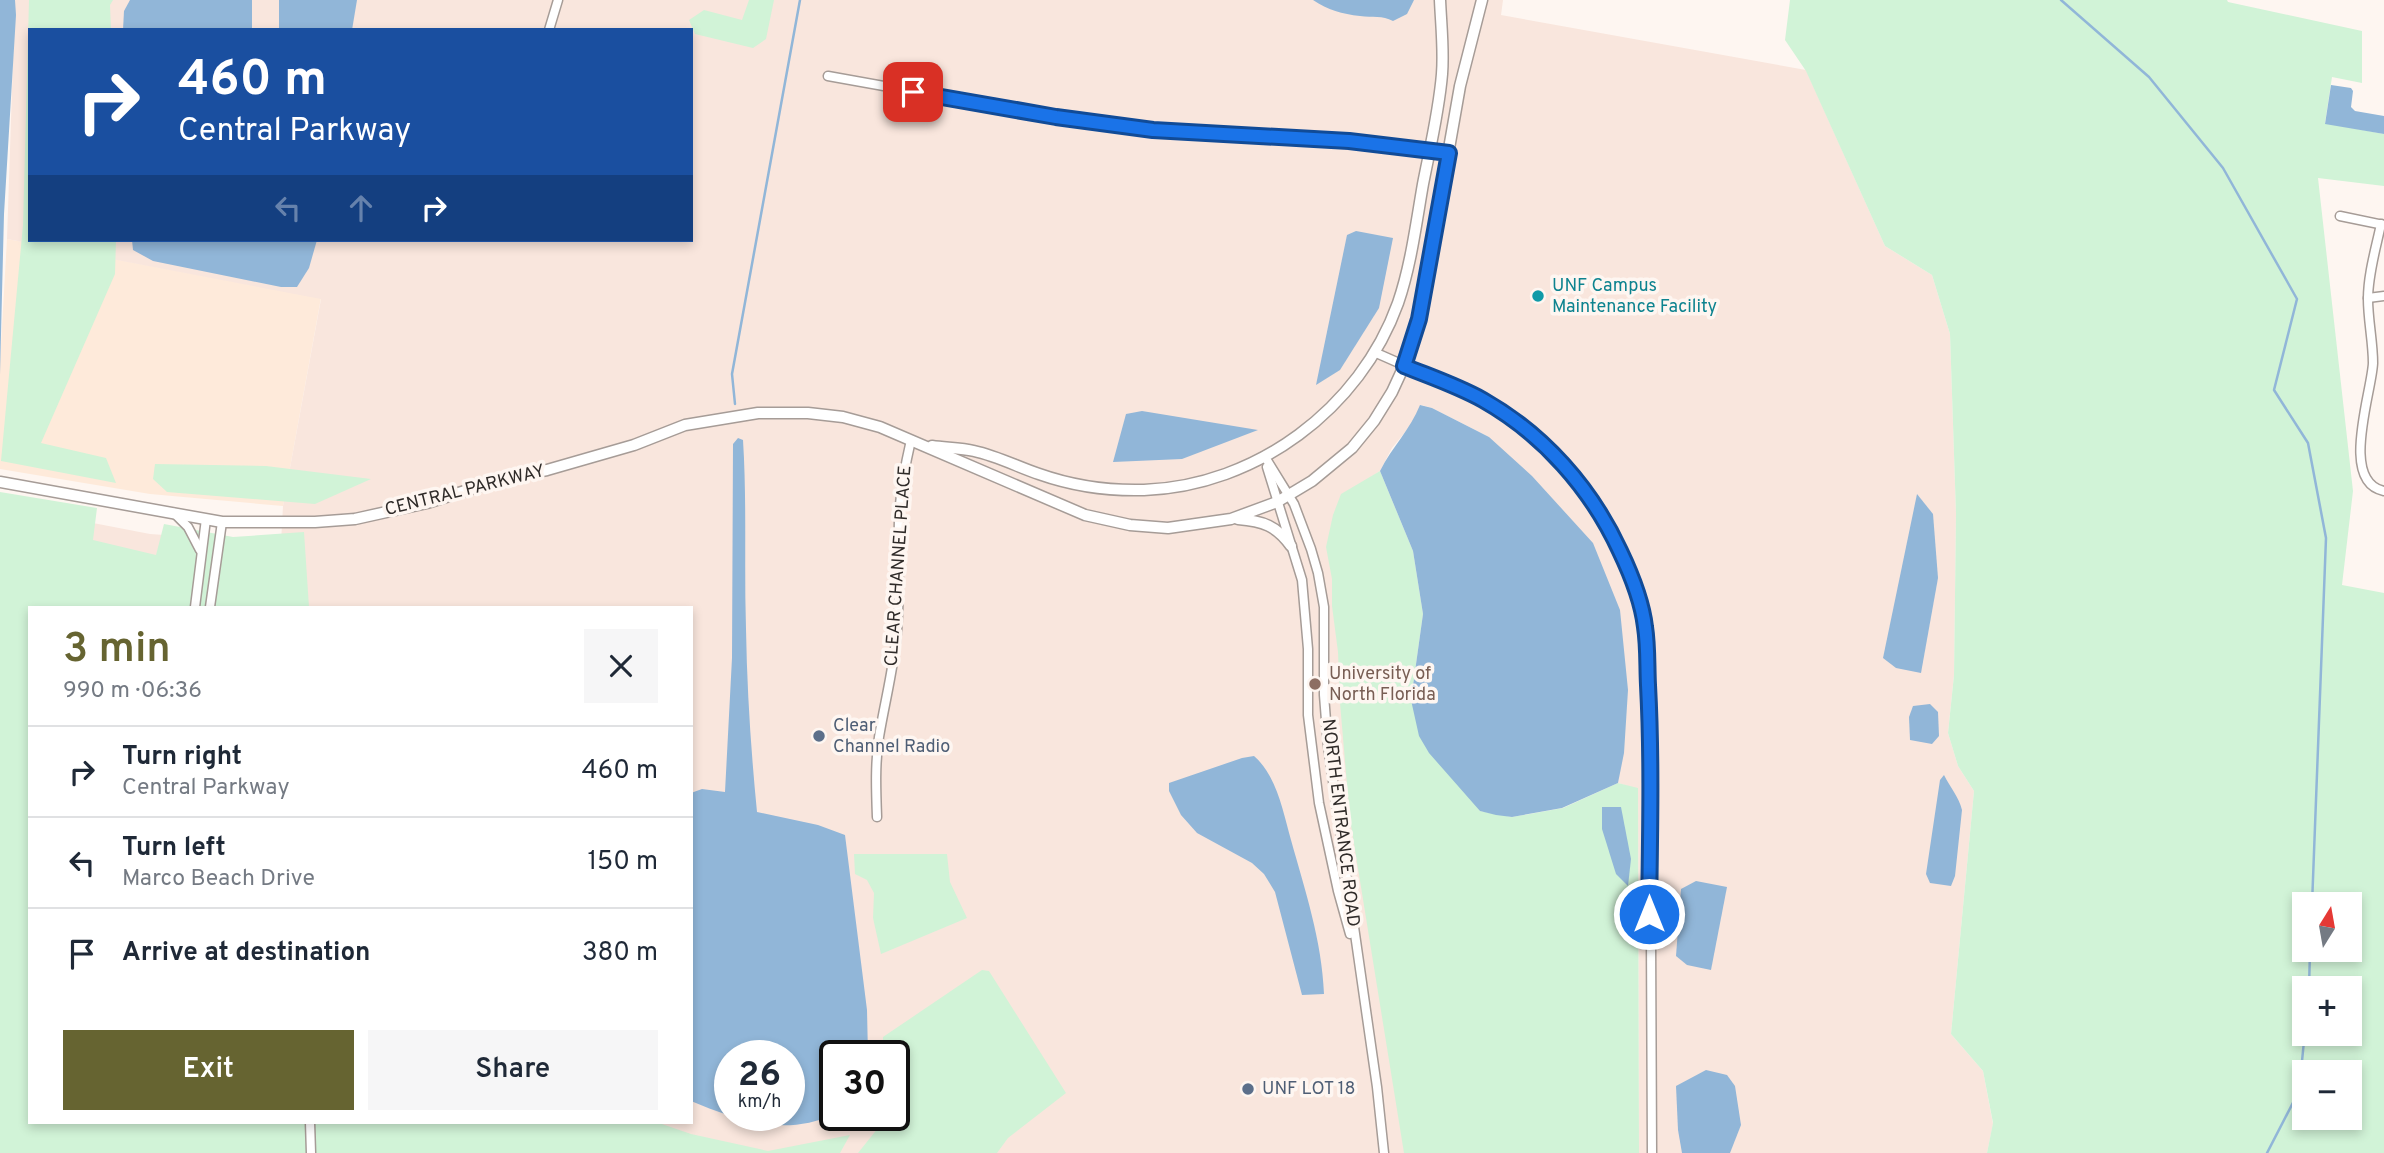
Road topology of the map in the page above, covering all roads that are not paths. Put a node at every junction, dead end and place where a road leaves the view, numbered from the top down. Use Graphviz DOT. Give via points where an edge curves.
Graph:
graph roads {
  1 [pos="558,0"];
  2 [pos="1440,0"];
  3 [pos="1482,0"];
  4 [pos="549,28"];
  5 [pos="828,76"];
  6 [pos="1429,151"];
  7 [pos="1449,153"];
  8 [pos="2340,216"];
  9 [pos="2382,225"];
  10 [pos="2384,296"];
  11 [pos="2368,298"];
  12 [pos="1374,352"];
  13 [pos="1404,366"];
  14 [pos="916,442"];
  15 [pos="1265,457"];
  16 [pos="0,481"];
  17 [pos="2384,491"];
  18 [pos="1290,495"];
  19 [pos="1277,502"];
  20 [pos="174,513"];
  21 [pos="206,519"];
  22 [pos="1231,519"];
  23 [pos="222,522"];
  24 [pos="1291,546"];
  25 [pos="202,554"];
  26 [pos="195,606"];
  27 [pos="210,606"];
  28 [pos="1328,742"];
  29 [pos="1314,762"];
  30 [pos="877,817"];
  31 [pos="1357,957"];
  32 [pos="310,1124"];
  33 [pos="311,1153"];
  34 [pos="1384,1153"];
  35 [pos="1652,1153"];
  1 -- 4 [label="street"];
  2 -- 6 [label="street, CENTRAL PARKWAY" via="1442,73"];
  3 -- 7 [label="street, CENTRAL PARKWAY"];
  5 -- 6 [label="street" via="1153,130 1349,141"];
  6 -- 7 [label="street"];
  6 -- 12 [label="street, CENTRAL PARKWAY" via="1405,280"];
  7 -- 13 [label="street, CENTRAL PARKWAY" via="1419,319"];
  8 -- 9 [label="street"];
  9 -- 11 [label="street"];
  10 -- 11 [label="street"];
  11 -- 17 [label="street" via="2373,364 2361,422 2363,473 2371,486"];
  12 -- 13 [label="street"];
  12 -- 15 [label="street, CENTRAL PARKWAY" via="1332,407"];
  13 -- 18 [label="street, CENTRAL PARKWAY" via="1374,421 1352,448"];
  13 -- 35 [label="street" via="1483,400 1532,435 1584,489 1608,525 1629,572 1645,625 1650,719"];
  14 -- 15 [label="street, CENTRAL PARKWAY" via="973,451 1060,480 1121,490 1203,481"];
  14 -- 22 [label="street, CENTRAL PARKWAY" via="1085,515 1168,528"];
  14 -- 23 [label="street, CENTRAL PARKWAY" via="843,417 758,413 685,425 547,471 355,519"];
  14 -- 30 [label="street, CLEAR CHANNEL PLACE" via="903,480 899,518 897,631 879,738"];
  15 -- 18 [label="street, NORTH ENTRANCE ROAD"];
  15 -- 19 [label="street, NORTH ENTRANCE ROAD"];
  16 -- 20 [label="street, CENTRAL PARKWAY"];
  18 -- 19 [label="street, CENTRAL PARKWAY"];
  18 -- 28 [label="street, NORTH ENTRANCE ROAD" via="1311,549 1324,607"];
  19 -- 22 [label="street, CENTRAL PARKWAY"];
  19 -- 24 [label="street, NORTH ENTRANCE ROAD"];
  20 -- 21 [label="street, CENTRAL PARKWAY"];
  20 -- 25 [label="street" via="188,527"];
  21 -- 23 [label="street, CENTRAL PARKWAY"];
  21 -- 25 [label="street"];
  22 -- 24 [label="street" via="1269,524"];
  23 -- 27 [label="street"];
  24 -- 29 [label="street, NORTH ENTRANCE ROAD" via="1305,606"];
  25 -- 26 [label="street"];
  28 -- 29 [label="street"];
  28 -- 31 [label="street, NORTH ENTRANCE ROAD"];
  29 -- 31 [label="street, NORTH ENTRANCE ROAD" via="1338,891"];
  31 -- 34 [label="street, NORTH ENTRANCE ROAD"];
  32 -- 33 [label="street"];
}
